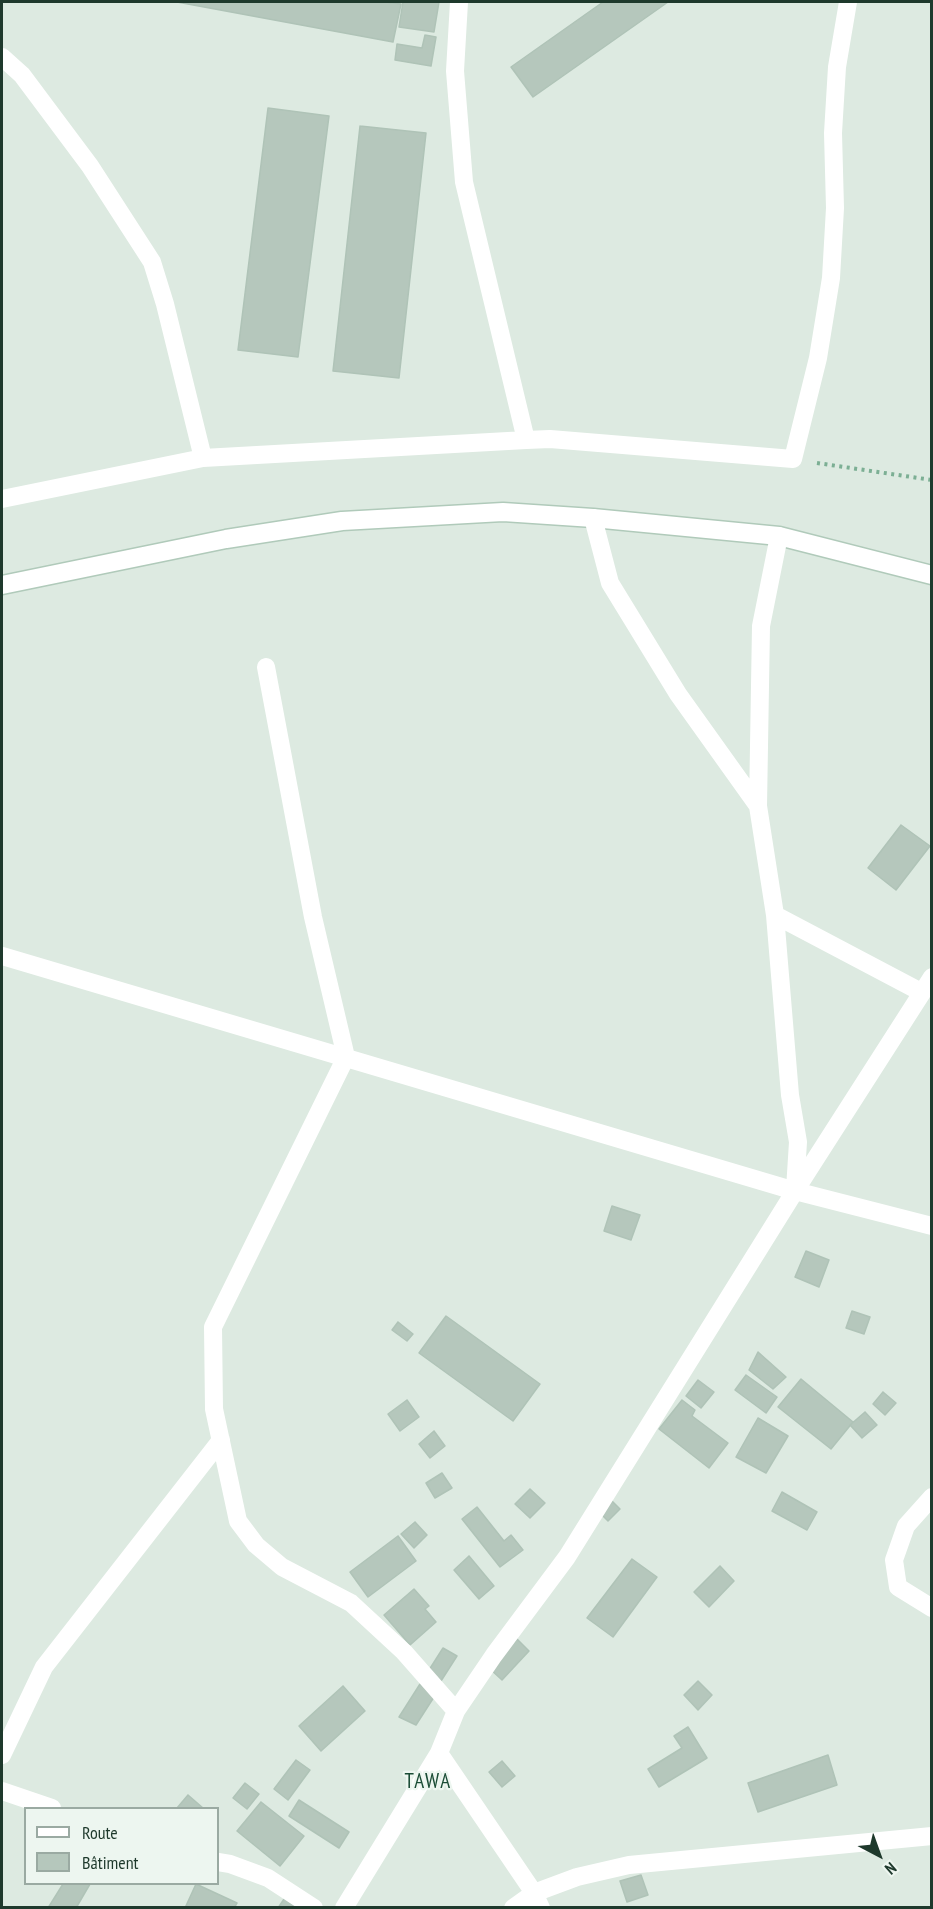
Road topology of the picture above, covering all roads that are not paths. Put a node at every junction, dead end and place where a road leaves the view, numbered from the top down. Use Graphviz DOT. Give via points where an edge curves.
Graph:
graph roads {
  1 [pos="459,2"];
  2 [pos="848,2"];
  3 [pos="2,57"];
  4 [pos="526,440"];
  5 [pos="202,458"];
  6 [pos="2,499"];
  7 [pos="593,518"];
  8 [pos="779,536"];
  9 [pos="932,575"];
  10 [pos="2,585"];
  11 [pos="266,667"];
  12 [pos="758,806"];
  13 [pos="775,915"];
  14 [pos="2,956"];
  15 [pos="932,977"];
  16 [pos="921,992"];
  17 [pos="346,1057"];
  18 [pos="795,1191"];
  19 [pos="932,1226"];
  20 [pos="221,1440"];
  21 [pos="932,1497"];
  22 [pos="932,1608"];
  23 [pos="456,1711"];
  24 [pos="439,1753"];
  25 [pos="2,1755"];
  26 [pos="2,1791"];
  27 [pos="46,1807"];
  28 [pos="932,1836"];
  29 [pos="219,1862"];
  30 [pos="537,1900"];
  31 [pos="314,1908"];
  32 [pos="344,1908"];
  33 [pos="513,1908"];
  1 -- 4 [label="street" via="454,71 464,182"];
  2 -- 4 [label="street" via="837,67 831,278 818,358 793,459"];
  3 -- 5 [label="street" via="22,75 90,166 152,262"];
  4 -- 5 [label="street"];
  5 -- 6 [label="street"];
  7 -- 8 [label="street"];
  7 -- 10 [label="street" via="503,512 342,521 226,539"];
  7 -- 12 [label="street" via="610,583 678,694"];
  8 -- 9 [label="street"];
  8 -- 12 [label="street" via="761,626"];
  11 -- 17 [label="street" via="313,917"];
  12 -- 13 [label="street"];
  13 -- 16 [label="street"];
  13 -- 18 [label="street" via="790,1095 798,1142"];
  14 -- 17 [label="street"];
  15 -- 16 [label="street"];
  16 -- 18 [label="street"];
  17 -- 18 [label="street"];
  17 -- 20 [label="street" via="213,1327 214,1408"];
  18 -- 19 [label="street"];
  18 -- 23 [label="street" via="567,1557"];
  20 -- 23 [label="street" via="238,1521 256,1545 282,1566 351,1603 404,1652"];
  20 -- 25 [label="street" via="44,1667"];
  21 -- 22 [label="street" via="906,1526 894,1560 898,1587"];
  23 -- 24 [label="street"];
  24 -- 30 [label="street"];
  24 -- 32 [label="street"];
  26 -- 27 [label="street"];
  28 -- 30 [label="street" via="628,1865 577,1877"];
  29 -- 31 [label="street" via="268,1878"];
  30 -- 33 [label="street"];
}
